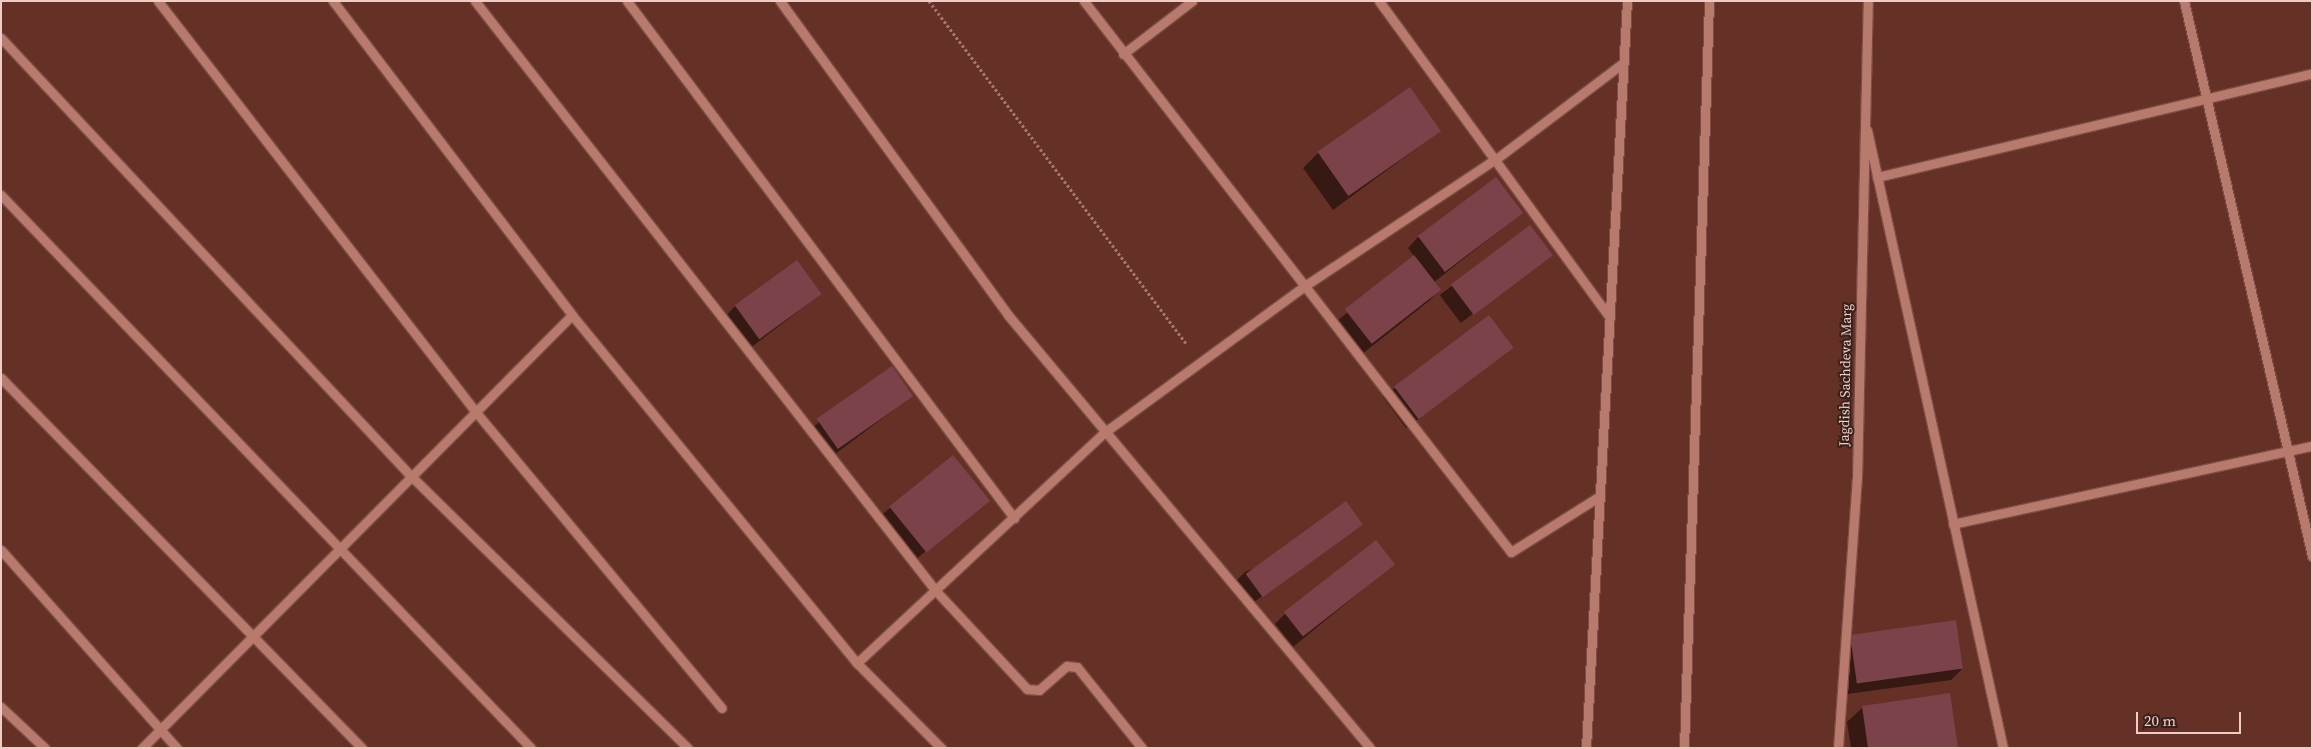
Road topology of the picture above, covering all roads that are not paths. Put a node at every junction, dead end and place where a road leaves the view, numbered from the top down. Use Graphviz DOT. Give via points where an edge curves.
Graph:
graph roads {
  1 [pos="158,1"];
  2 [pos="334,1"];
  3 [pos="475,1"];
  4 [pos="627,1"];
  5 [pos="780,1"];
  6 [pos="1084,1"];
  7 [pos="1192,1"];
  8 [pos="1379,1"];
  9 [pos="1627,1"];
  10 [pos="1709,1"];
  11 [pos="1868,1"];
  12 [pos="2184,1"];
  13 [pos="1,38"];
  14 [pos="1123,54"];
  15 [pos="1623,63"];
  16 [pos="2312,73"];
  17 [pos="2204,99"];
  18 [pos="1864,115"];
  19 [pos="1496,159"];
  20 [pos="1877,177"];
  21 [pos="1,195"];
  22 [pos="1306,285"];
  23 [pos="572,314"];
  24 [pos="1609,316"];
  25 [pos="1,378"];
  26 [pos="475,411"];
  27 [pos="1105,432"];
  28 [pos="2312,446"];
  29 [pos="2291,450"];
  30 [pos="410,474"];
  31 [pos="1600,496"];
  32 [pos="1014,518"];
  33 [pos="1953,524"];
  34 [pos="341,549"];
  35 [pos="1,550"];
  36 [pos="2312,556"];
  37 [pos="936,591"];
  38 [pos="252,636"];
  39 [pos="857,663"];
  40 [pos="1,707"];
  41 [pos="722,708"];
  42 [pos="160,729"];
  43 [pos="45,748"];
  44 [pos="142,748"];
  45 [pos="177,748"];
  46 [pos="362,748"];
  47 [pos="531,748"];
  48 [pos="688,748"];
  49 [pos="941,748"];
  50 [pos="1142,748"];
  51 [pos="1370,748"];
  52 [pos="1586,748"];
  53 [pos="1684,748"];
  54 [pos="1838,748"];
  55 [pos="2003,748"];
  1 -- 26 [label="street"];
  2 -- 23 [label="street"];
  3 -- 37 [label="street"];
  4 -- 32 [label="street"];
  5 -- 27 [label="street" via="1008,315"];
  6 -- 14 [label="street"];
  7 -- 14 [label="street"];
  8 -- 19 [label="street"];
  9 -- 15 [label="street"];
  10 -- 53 [label="street"];
  11 -- 18 [label="street, Jagdish Sachdeva Marg"];
  12 -- 17 [label="street"];
  13 -- 30 [label="street"];
  14 -- 22 [label="street"];
  15 -- 19 [label="street"];
  15 -- 24 [label="street"];
  16 -- 17 [label="street"];
  17 -- 20 [label="street"];
  17 -- 29 [label="street"];
  18 -- 20 [label="street"];
  18 -- 54 [label="street, Jagdish Sachdeva Marg" via="1857,479"];
  19 -- 22 [label="street"];
  19 -- 24 [label="street"];
  20 -- 33 [label="street"];
  21 -- 34 [label="street"];
  22 -- 27 [label="street"];
  22 -- 31 [label="street" via="1511,552"];
  23 -- 26 [label="street"];
  23 -- 39 [label="street"];
  24 -- 31 [label="street"];
  25 -- 38 [label="street"];
  26 -- 30 [label="street"];
  26 -- 41 [label="street"];
  27 -- 32 [label="street"];
  27 -- 51 [label="street"];
  28 -- 29 [label="street"];
  29 -- 33 [label="street"];
  29 -- 36 [label="street"];
  30 -- 34 [label="street"];
  30 -- 48 [label="street"];
  31 -- 52 [label="street"];
  32 -- 37 [label="street"];
  33 -- 55 [label="street"];
  34 -- 38 [label="street"];
  34 -- 47 [label="street"];
  35 -- 42 [label="street"];
  37 -- 39 [label="street"];
  37 -- 50 [label="street" via="1027,689 1039,690 1067,666 1076,667"];
  38 -- 42 [label="street"];
  38 -- 46 [label="street"];
  39 -- 49 [label="street"];
  40 -- 43 [label="street"];
  42 -- 44 [label="street"];
  42 -- 45 [label="street"];
}
